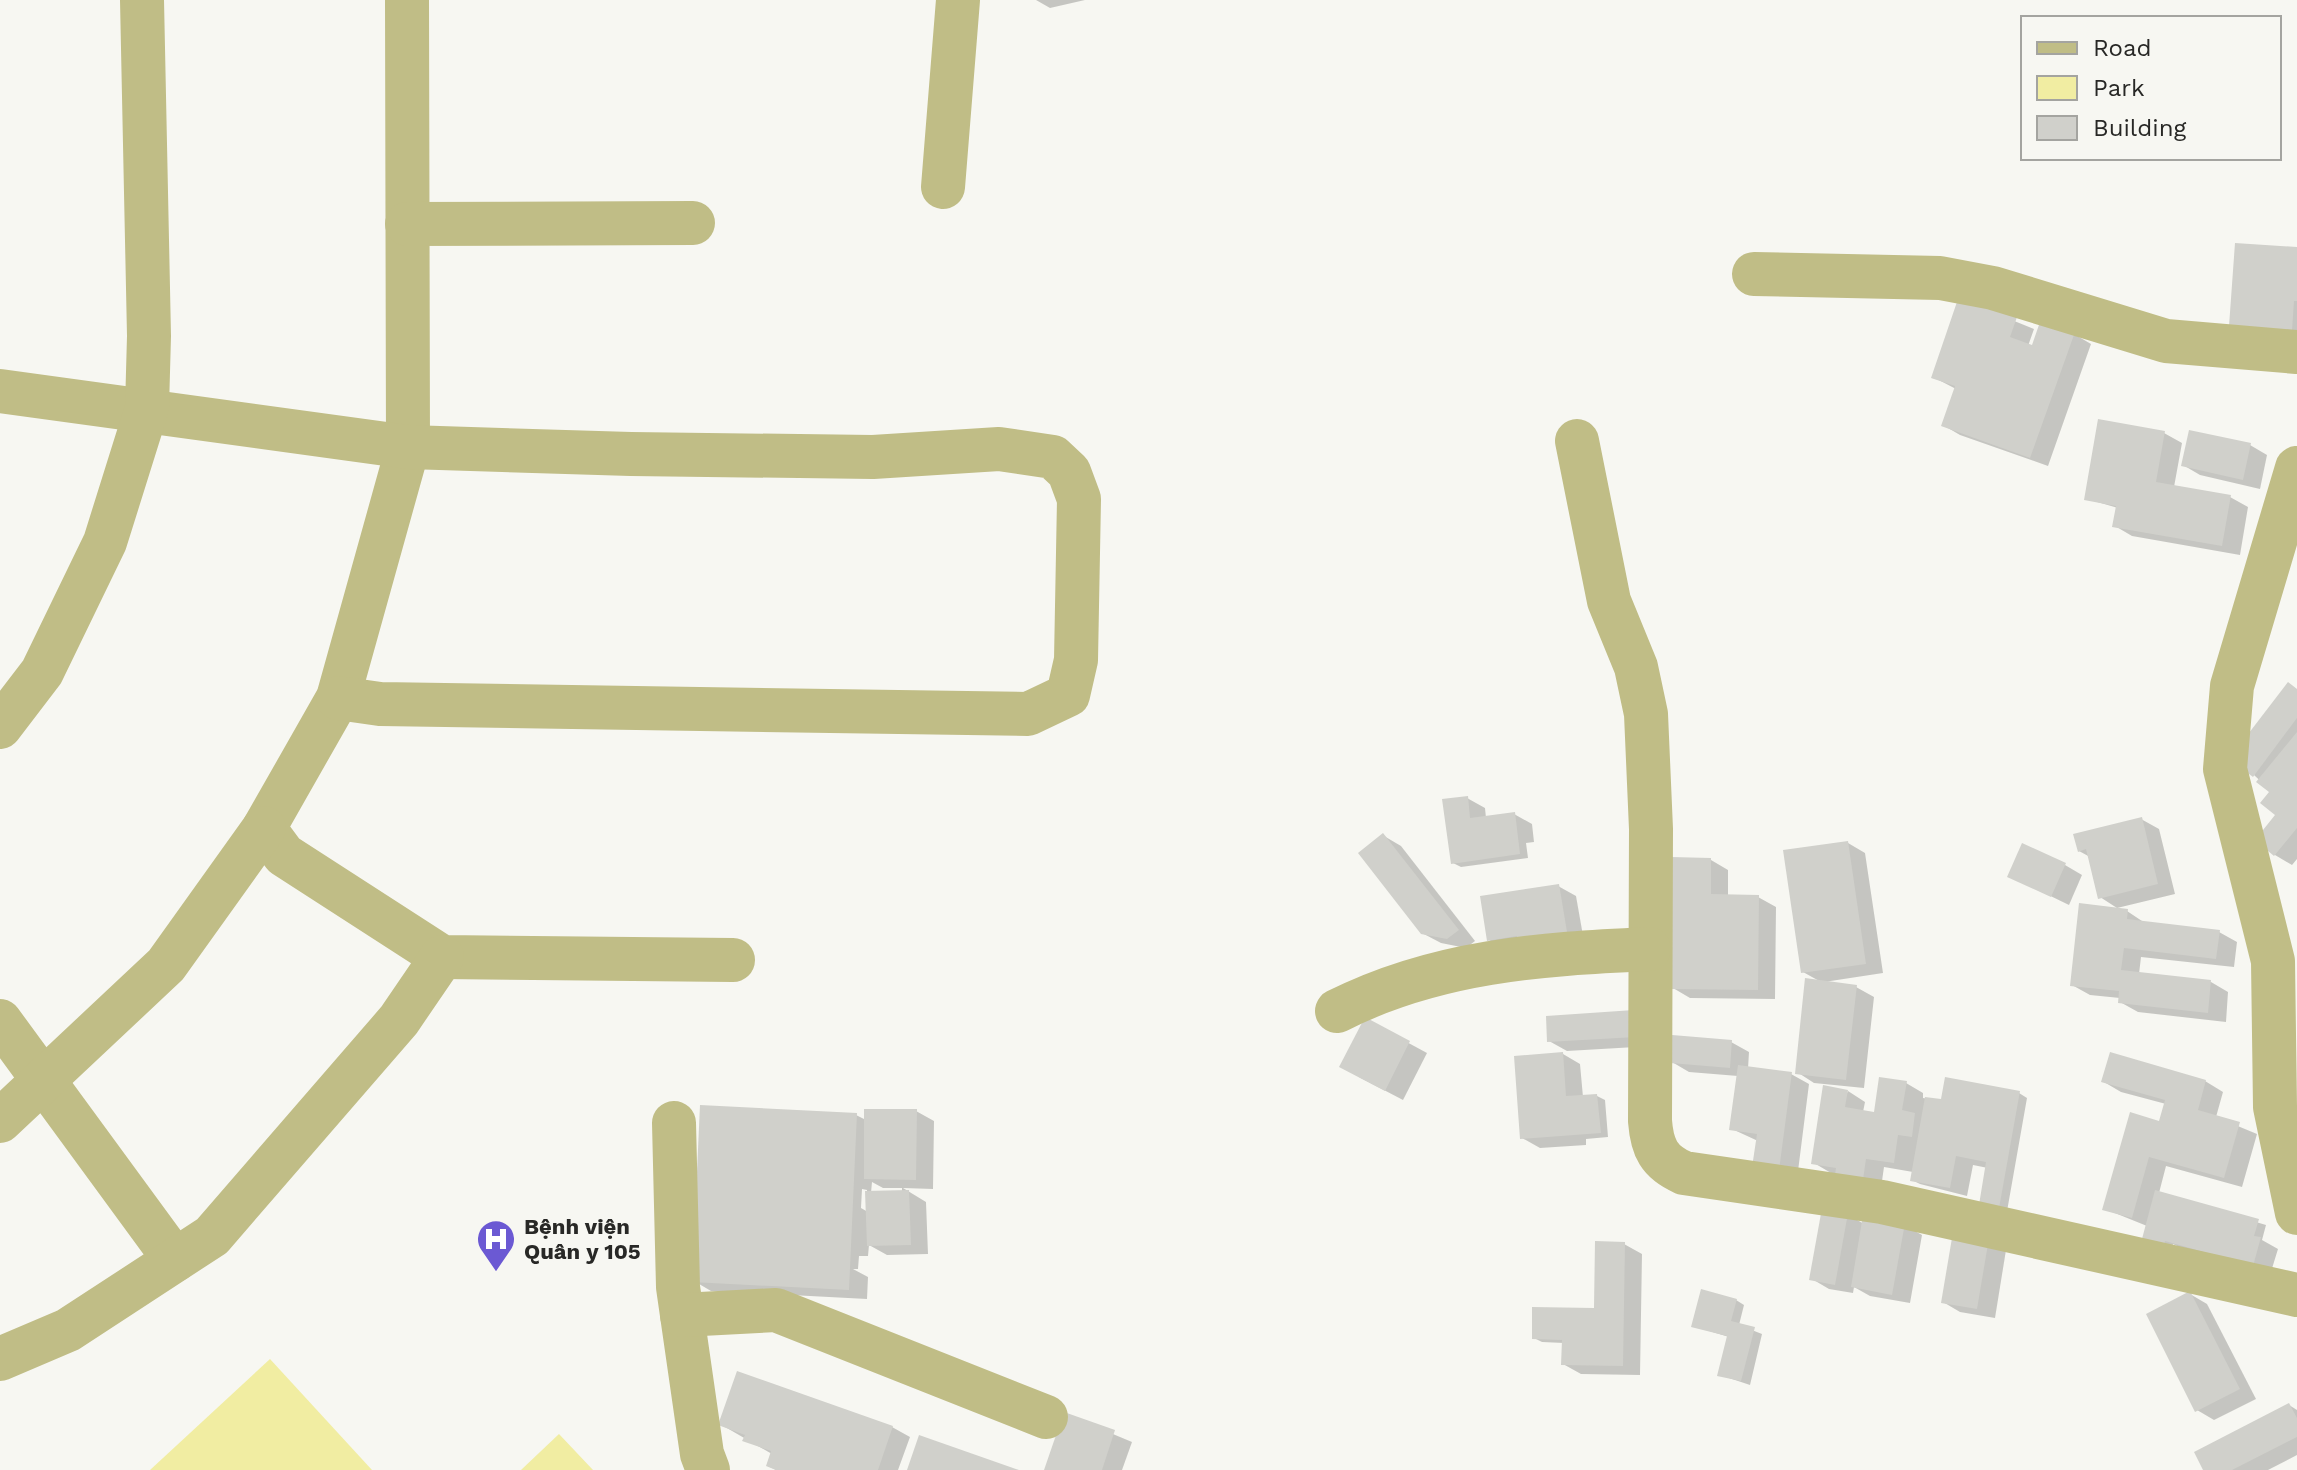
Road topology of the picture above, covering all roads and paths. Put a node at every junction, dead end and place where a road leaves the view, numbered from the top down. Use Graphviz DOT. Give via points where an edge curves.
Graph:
graph roads {
  1 [pos="142,0"];
  2 [pos="407,0"];
  3 [pos="958,0"];
  4 [pos="943,187"];
  5 [pos="693,223"];
  6 [pos="407,224"];
  7 [pos="1754,274"];
  8 [pos="2297,352"];
  9 [pos="0,391"];
  10 [pos="147,408"];
  11 [pos="1577,441"];
  12 [pos="408,447"];
  13 [pos="2297,468"];
  14 [pos="338,698"];
  15 [pos="0,727"];
  16 [pos="264,828"];
  17 [pos="1649,949"];
  18 [pos="442,957"];
  19 [pos="733,960"];
  20 [pos="1337,1011"];
  21 [pos="0,1021"];
  22 [pos="44,1081"];
  23 [pos="0,1121"];
  24 [pos="674,1123"];
  25 [pos="2297,1213"];
  26 [pos="175,1260"];
  27 [pos="2297,1295"];
  28 [pos="682,1315"];
  29 [pos="0,1359"];
  30 [pos="1046,1417"];
  31 [pos="708,1470"];
  1 -- 10 [label="street"];
  2 -- 6 [label="street"];
  3 -- 4 [label="street"];
  5 -- 6 [label="street"];
  6 -- 12 [label="street"];
  7 -- 8 [label="street" via="1940,278 1993,288 2166,341"];
  9 -- 10 [label="street"];
  10 -- 12 [label="street"];
  10 -- 15 [label="street" via="105,542 42,672"];
  11 -- 17 [label="street" via="1609,601 1644,693 1651,829"];
  12 -- 14 [label="street"];
  12 -- 14 [label="street" via="873,457 999,449 1053,457 1069,472 1079,499 1076,660 1068,695 1028,714 951,715 380,704"];
  13 -- 25 [label="street" via="2232,686 2225,769 2273,961 2275,1107"];
  14 -- 16 [label="street"];
  16 -- 18 [label="street" via="284,855"];
  16 -- 22 [label="street" via="166,965"];
  17 -- 20 [label="street" via="1462,966 1401,982"];
  17 -- 27 [label="street" via="1650,1121 1656,1152 1666,1165 1684,1173 1882,1202"];
  18 -- 19 [label="street"];
  18 -- 26 [label="street" via="399,1020 212,1236"];
  21 -- 22 [label="street"];
  22 -- 23 [label="street"];
  22 -- 26 [label="street"];
  24 -- 28 [label="street"];
  26 -- 29 [label="street" via="68,1330"];
  28 -- 30 [label="street" via="776,1310"];
  28 -- 31 [label="street"];
}
